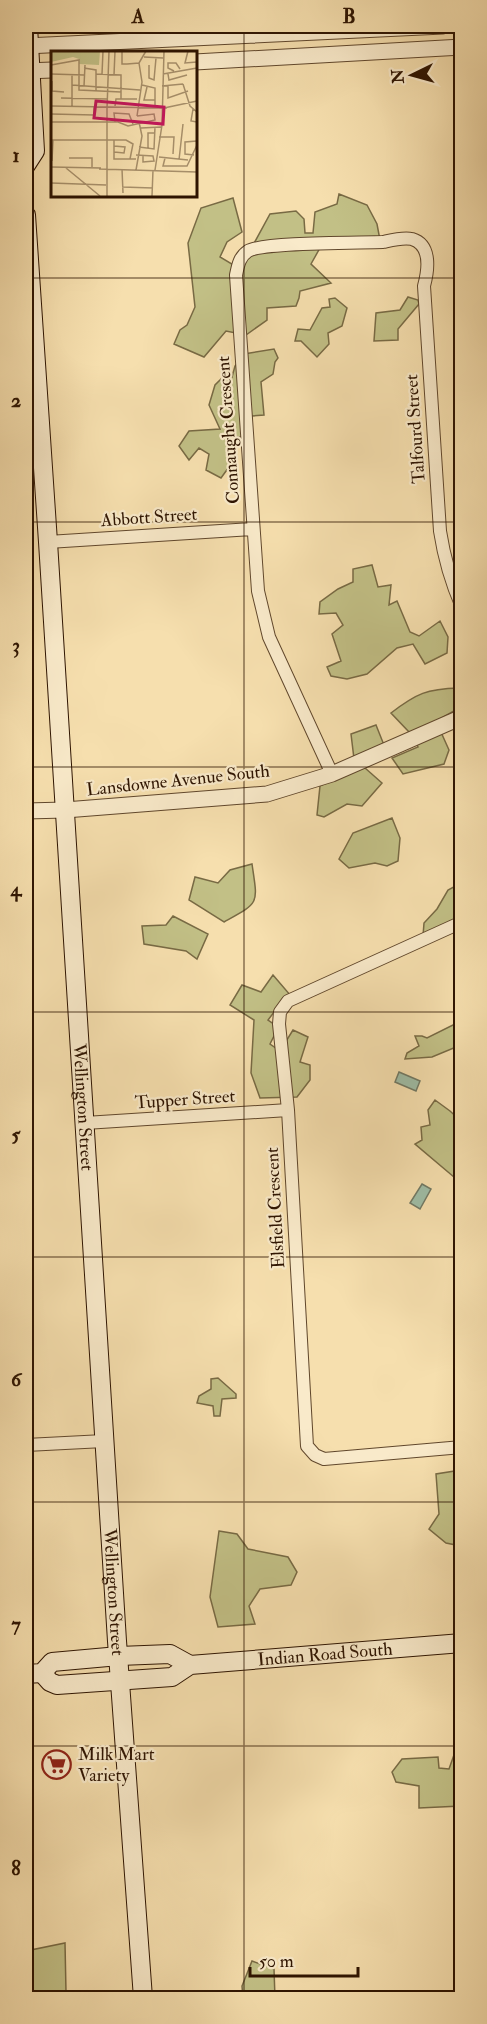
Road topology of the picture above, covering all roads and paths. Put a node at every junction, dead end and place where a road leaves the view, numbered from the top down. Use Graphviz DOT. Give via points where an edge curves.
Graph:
graph roads {
  1 [pos="28,26"];
  2 [pos="443,26"];
  3 [pos="27,46"];
  4 [pos="462,47"];
  5 [pos="196,62"];
  6 [pos="51,70"];
  7 [pos="28,71"];
  8 [pos="26,165"];
  9 [pos="26,215"];
  10 [pos="423,246"];
  11 [pos="28,274"];
  12 [pos="252,529"];
  13 [pos="48,542"];
  14 [pos="462,607"];
  15 [pos="462,717"];
  16 [pos="332,774"];
  17 [pos="65,810"];
  18 [pos="26,811"];
  19 [pos="462,922"];
  20 [pos="288,1110"];
  21 [pos="85,1123"];
  22 [pos="104,1442"];
  23 [pos="26,1446"];
  24 [pos="462,1447"];
  25 [pos="462,1643"];
  26 [pos="118,1656"];
  27 [pos="190,1665"];
  28 [pos="34,1674"];
  29 [pos="121,1681"];
  30 [pos="143,1998"];
  1 -- 3 [label="main road"];
  2 -- 3 [label="street"];
  3 -- 7 [label="main road"];
  4 -- 5 [label="street"];
  6 -- 7 [label="street"];
  7 -- 8 [label="main road" via="35,151"];
  9 -- 11 [label="main road, Wellington Street"];
  10 -- 12 [label="street, Connaught Crescent" via="401,239 268,247 249,251 239,260 236,275"];
  10 -- 14 [label="street, Talfourd Street" via="428,261 424,286 440,531 453,587"];
  11 -- 13 [label="main road, Wellington Street"];
  12 -- 13 [label="street, Abbott Street"];
  12 -- 16 [label="street, Connaught Crescent" via="258,591 269,637"];
  13 -- 17 [label="main road, Wellington Street"];
  15 -- 16 [label="street, Lansdowne Avenue South"];
  16 -- 17 [label="street, Lansdowne Avenue South" via="267,794"];
  17 -- 18 [label="street, Lansdowne Avenue South"];
  17 -- 21 [label="main road, Wellington Street"];
  19 -- 20 [label="street, Elsfield Crescent" via="288,1001 280,1011 279,1024"];
  20 -- 21 [label="street, Tupper Street"];
  20 -- 24 [label="street, Elsfield Crescent" via="307,1446 324,1459"];
  21 -- 22 [label="main road, Wellington Street"];
  22 -- 23 [label="street"];
  22 -- 26 [label="main road, Wellington Street"];
  25 -- 27 [label="main road, Indian Road South"];
  26 -- 27 [label="main road, Indian Road South" via="170,1654"];
  26 -- 28 [label="main road, Indian Road South" via="52,1662"];
  26 -- 29 [label="main road, Wellington Street"];
  27 -- 29 [label="main road, Indian Road South" via="172,1677"];
  28 -- 29 [label="main road, Indian Road South" via="57,1685"];
  29 -- 30 [label="main road, Wellington Street"];
}
